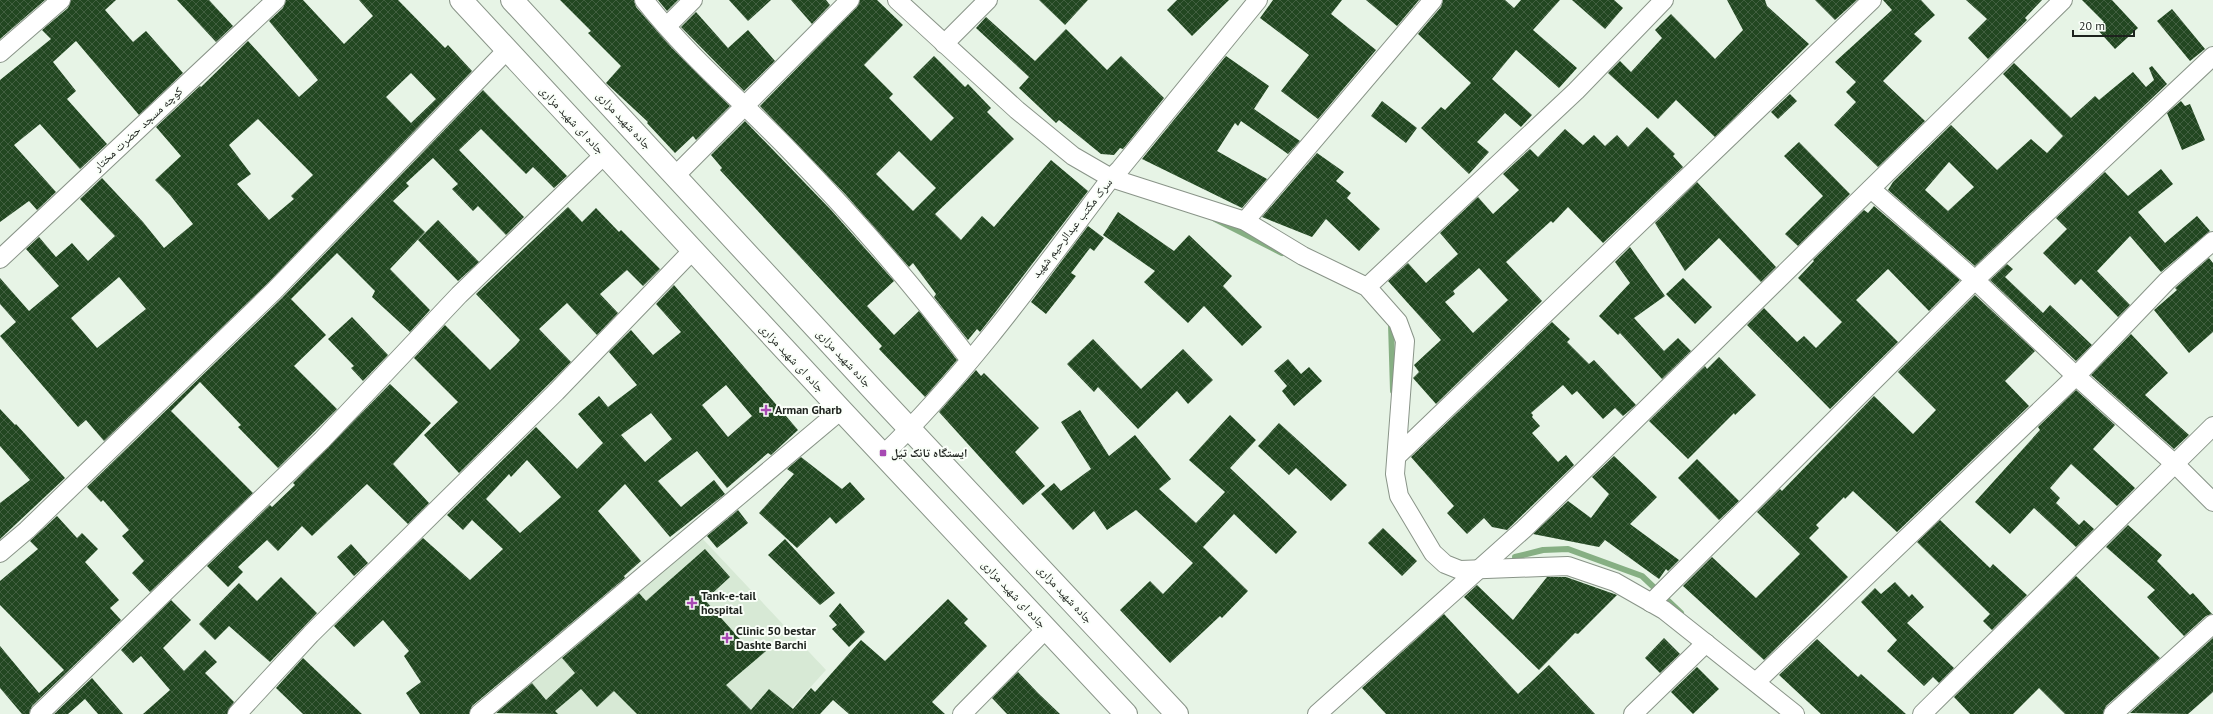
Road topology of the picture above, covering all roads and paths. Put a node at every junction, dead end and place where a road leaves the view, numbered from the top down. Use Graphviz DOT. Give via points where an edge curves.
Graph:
graph roads {
  1 [pos="61,0"];
  2 [pos="276,0"];
  3 [pos="461,0"];
  4 [pos="512,0"];
  5 [pos="644,0"];
  6 [pos="692,0"];
  7 [pos="850,0"];
  8 [pos="897,0"];
  9 [pos="988,0"];
  10 [pos="1258,0"];
  11 [pos="1432,0"];
  12 [pos="1664,0"];
  13 [pos="1872,0"];
  14 [pos="2063,0"];
  15 [pos="667,26"];
  16 [pos="944,44"];
  17 [pos="507,50"];
  18 [pos="0,53"];
  19 [pos="2213,56"];
  20 [pos="744,107"];
  21 [pos="604,155"];
  22 [pos="675,176"];
  23 [pos="1111,178"];
  24 [pos="1871,189"];
  25 [pos="1245,221"];
  26 [pos="2213,241"];
  27 [pos="693,250"];
  28 [pos="0,259"];
  29 [pos="1975,280"];
  30 [pos="1367,287"];
  31 [pos="970,360"];
  32 [pos="2076,376"];
  33 [pos="840,410"];
  34 [pos="2213,426"];
  35 [pos="910,428"];
  36 [pos="884,454"];
  37 [pos="1397,456"];
  38 [pos="2176,465"];
  39 [pos="2213,502"];
  40 [pos="0,553"];
  41 [pos="1479,569"];
  42 [pos="1651,603"];
  43 [pos="2213,624"];
  44 [pos="1046,629"];
  45 [pos="1706,643"];
  46 [pos="1756,682"];
  47 [pos="39,714"];
  48 [pos="237,714"];
  49 [pos="479,714"];
  50 [pos="962,714"];
  51 [pos="1126,714"];
  52 [pos="1178,714"];
  53 [pos="1317,714"];
  54 [pos="1633,714"];
  55 [pos="1796,714"];
  56 [pos="1922,714"];
  57 [pos="2113,714"];
  1 -- 18 [label="street"];
  2 -- 28 [label="street, کوچه مسجد حضرت مختار"];
  3 -- 17 [label="main road, جاده ای شهید مزاری"];
  4 -- 22 [label="main road, جاده شهید مزاری"];
  5 -- 15 [label="street"];
  6 -- 15 [label="street"];
  7 -- 20 [label="street"];
  8 -- 16 [label="street"];
  9 -- 16 [label="street"];
  10 -- 23 [label="street, سرک مکتب عبدالرحیم شهید" via="1203,70"];
  11 -- 25 [label="street"];
  12 -- 30 [label="street" via="1576,91"];
  13 -- 37 [label="street"];
  14 -- 24 [label="street"];
  15 -- 20 [label="street"];
  16 -- 23 [label="street" via="1017,110 1074,156"];
  17 -- 21 [label="main road, جاده ای شهید مزاری"];
  17 -- 40 [label="street" via="274,290 27,530"];
  19 -- 29 [label="street"];
  20 -- 22 [label="street"];
  20 -- 31 [label="street" via="791,151 879,246"];
  21 -- 27 [label="main road, جاده ای شهید مزاری"];
  21 -- 47 [label="street" via="458,295 322,440"];
  22 -- 35 [label="main road, جاده شهید مزاری"];
  23 -- 25 [label="street"];
  23 -- 31 [label="street, سرک مکتب عبدالرحیم شهید"];
  24 -- 29 [label="street"];
  24 -- 41 [label="street" via="1530,523"];
  25 -- 30 [label="street" via="1303,256"];
  26 -- 32 [label="street" via="2168,281"];
  27 -- 33 [label="main road, جاده ای شهید مزاری"];
  27 -- 48 [label="street" via="556,392 312,634"];
  29 -- 32 [label="street"];
  29 -- 42 [label="street"];
  30 -- 37 [label="street" via="1398,322 1406,341"];
  31 -- 35 [label="street, سرک مکتب عبدالرحیم شهید"];
  32 -- 38 [label="street"];
  32 -- 46 [label="street"];
  33 -- 36 [label="main road, جاده ای شهید مزاری"];
  33 -- 49 [label="street"];
  34 -- 38 [label="street"];
  35 -- 36 [label="street, سرک مکتب عبدالرحیم شهید"];
  35 -- 52 [label="main road, جاده شهید مزاری"];
  36 -- 44 [label="main road, جاده ای شهید مزاری"];
  37 -- 41 [label="street" via="1395,474 1399,496 1433,553 1445,564 1460,570"];
  38 -- 39 [label="street"];
  38 -- 56 [label="street"];
  41 -- 42 [label="street" via="1568,566 1615,582"];
  41 -- 53 [label="street"];
  42 -- 45 [label="street"];
  43 -- 57 [label="street"];
  44 -- 50 [label="street"];
  44 -- 51 [label="main road, جاده ای شهید مزاری"];
  45 -- 46 [label="street"];
  45 -- 54 [label="street"];
  46 -- 55 [label="street"];
}
